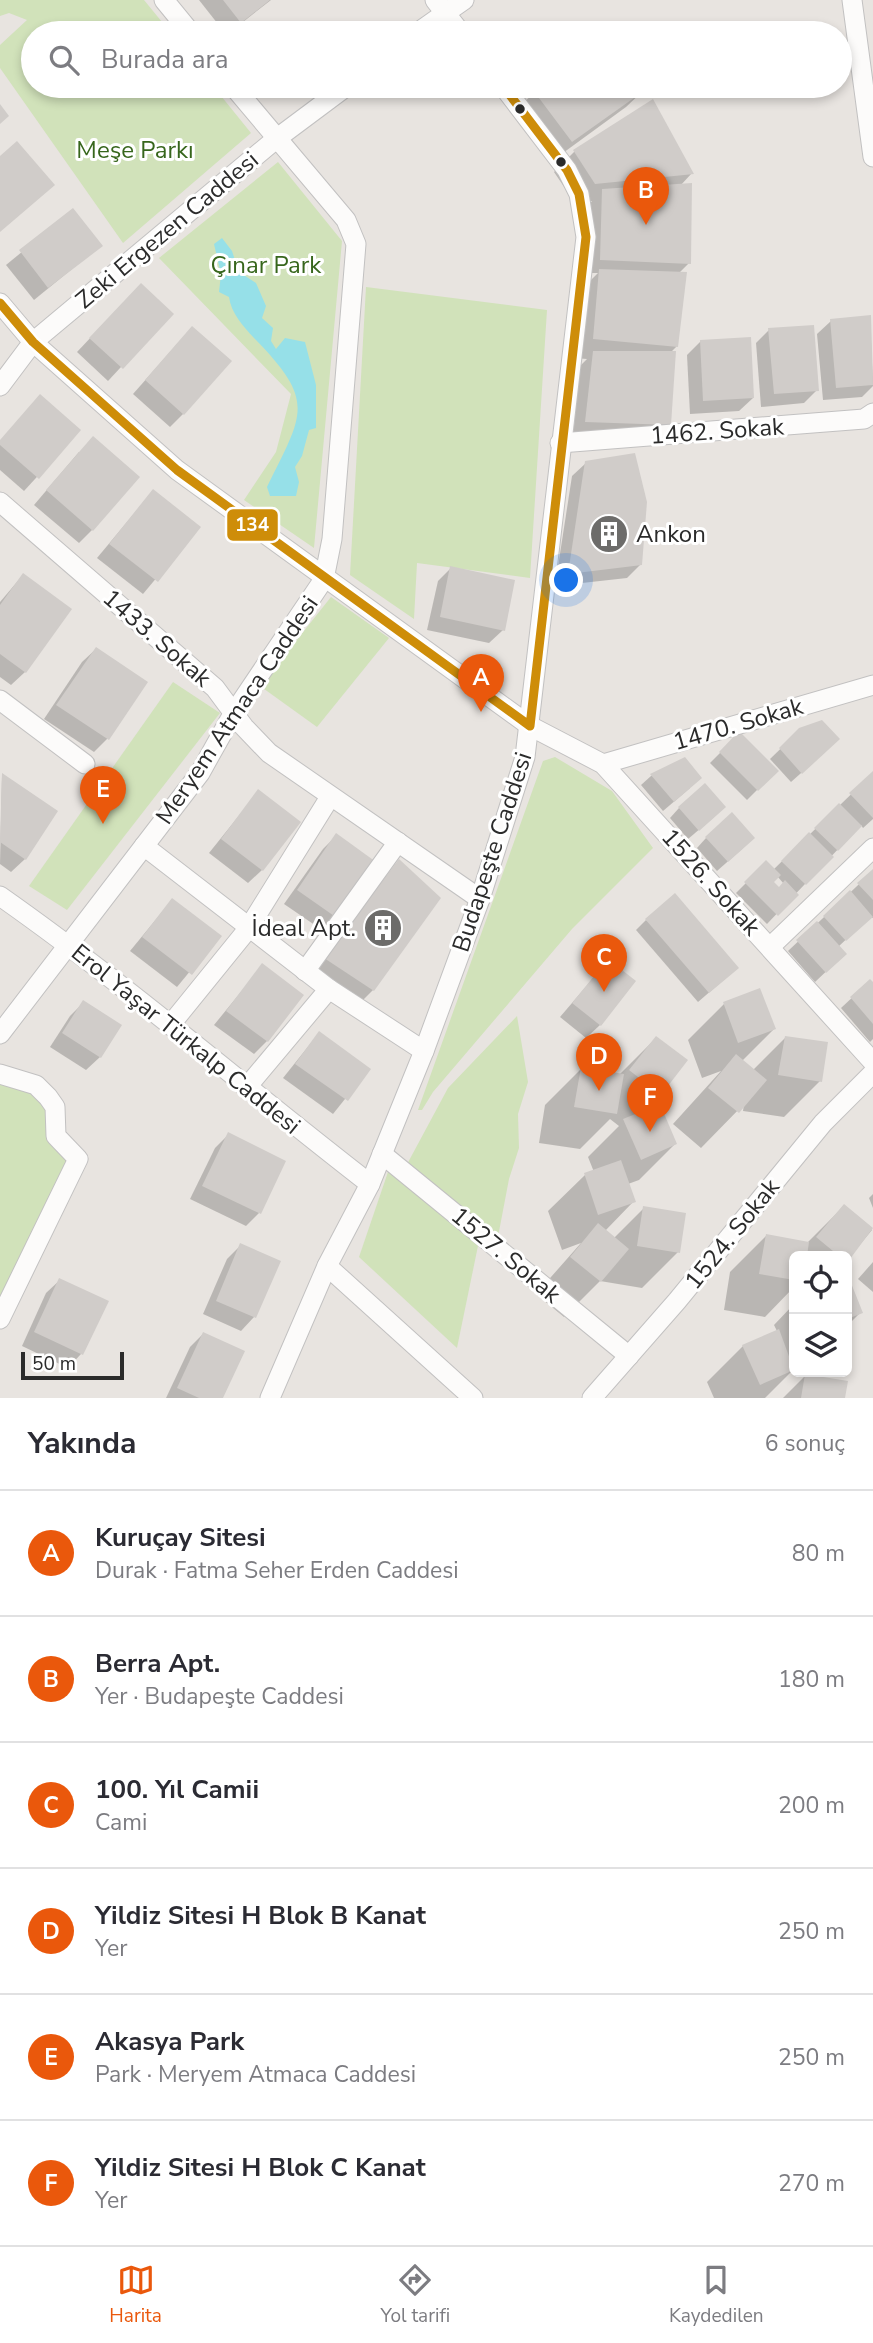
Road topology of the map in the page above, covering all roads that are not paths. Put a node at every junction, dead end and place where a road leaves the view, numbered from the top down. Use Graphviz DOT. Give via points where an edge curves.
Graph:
graph roads {
  1 [pos="164,0"];
  2 [pos="464,0"];
  3 [pos="852,0"];
  4 [pos="440,7"];
  5 [pos="181,21"];
  6 [pos="428,21"];
  7 [pos="451,21"];
  8 [pos="243,98"];
  9 [pos="330,98"];
  10 [pos="512,98"];
  11 [pos="276,139"];
  12 [pos="873,157"];
  13 [pos="0,303"];
  14 [pos="33,342"];
  15 [pos="0,386"];
  16 [pos="873,413"];
  17 [pos="560,443"];
  18 [pos="0,502"];
  19 [pos="324,579"];
  20 [pos="873,685"];
  21 [pos="0,700"];
  22 [pos="233,714"];
  23 [pos="530,726"];
  24 [pos="85,764"];
  25 [pos="603,764"];
  26 [pos="330,797"];
  27 [pos="398,842"];
  28 [pos="144,846"];
  29 [pos="873,848"];
  30 [pos="0,896"];
  31 [pos="480,899"];
  32 [pos="248,929"];
  33 [pos="68,944"];
  34 [pos="770,947"];
  35 [pos="305,971"];
  36 [pos="329,989"];
  37 [pos="171,1024"];
  38 [pos="0,1034"];
  39 [pos="424,1051"];
  40 [pos="873,1062"];
  41 [pos="873,1073"];
  42 [pos="0,1074"];
  43 [pos="246,1088"];
  44 [pos="382,1154"];
  45 [pos="370,1184"];
  46 [pos="327,1266"];
  47 [pos="0,1319"];
  48 [pos="629,1356"];
  49 [pos="270,1398"];
  50 [pos="473,1398"];
  51 [pos="592,1398"];
  1 -- 5 [label="street"];
  2 -- 4 [label="street"];
  3 -- 12 [label="street"];
  4 -- 6 [label="street"];
  4 -- 7 [label="street"];
  8 -- 11 [label="street, Meryem Atmaca Caddesi"];
  9 -- 11 [label="street, Zeki Ergezen Caddesi"];
  10 -- 17 [label="street, Budapeşte Caddesi" via="555,153 579,194 586,237"];
  11 -- 14 [label="street, Zeki Ergezen Caddesi"];
  11 -- 19 [label="street, Meryem Atmaca Caddesi" via="346,220 356,244 332,539"];
  13 -- 14 [label="street, 1526. Sokak"];
  14 -- 15 [label="street, Zeki Ergezen Caddesi"];
  14 -- 19 [label="street, 1526. Sokak" via="168,463"];
  16 -- 17 [label="street, 1462. Sokak" via="864,419"];
  17 -- 23 [label="street, Budapeşte Caddesi"];
  18 -- 22 [label="street, 1433. Sokak" via="215,688"];
  19 -- 22 [label="street, Meryem Atmaca Caddesi"];
  19 -- 23 [label="street, 1526. Sokak"];
  20 -- 25 [label="street, 1470. Sokak"];
  21 -- 24 [label="street"];
  22 -- 26 [label="street, 1433. Sokak" via="269,753"];
  22 -- 28 [label="street, Meryem Atmaca Caddesi" via="200,773"];
  23 -- 25 [label="street, 1526. Sokak"];
  23 -- 31 [label="street, Budapeşte Caddesi" via="525,757"];
  25 -- 34 [label="street, 1526. Sokak"];
  26 -- 27 [label="street, 1433. Sokak"];
  26 -- 32 [label="street"];
  27 -- 31 [label="street, 1433. Sokak"];
  27 -- 35 [label="street"];
  28 -- 32 [label="street"];
  28 -- 33 [label="street, Meryem Atmaca Caddesi"];
  29 -- 34 [label="street"];
  30 -- 33 [label="street, Erol Yaşar Türkalp Caddesi"];
  31 -- 39 [label="street, Budapeşte Caddesi"];
  32 -- 35 [label="street"];
  32 -- 37 [label="street"];
  33 -- 37 [label="street, Erol Yaşar Türkalp Caddesi"];
  33 -- 38 [label="street, Meryem Atmaca Caddesi"];
  34 -- 40 [label="street, 1526. Sokak"];
  35 -- 36 [label="street"];
  36 -- 39 [label="street"];
  36 -- 43 [label="street"];
  37 -- 43 [label="street, Erol Yaşar Türkalp Caddesi"];
  39 -- 44 [label="street, Budapeşte Caddesi"];
  41 -- 48 [label="street, 1524. Sokak" via="823,1123"];
  42 -- 47 [label="street" via="36,1085 48,1097 55,1107 56,1136 78,1159"];
  43 -- 45 [label="street, Erol Yaşar Türkalp Caddesi"];
  44 -- 45 [label="street, Budapeşte Caddesi"];
  44 -- 48 [label="street, 1527. Sokak"];
  45 -- 46 [label="street, Budapeşte Caddesi"];
  46 -- 49 [label="street, Budapeşte Caddesi"];
  46 -- 50 [label="street"];
  48 -- 51 [label="street, 1524. Sokak"];
}
